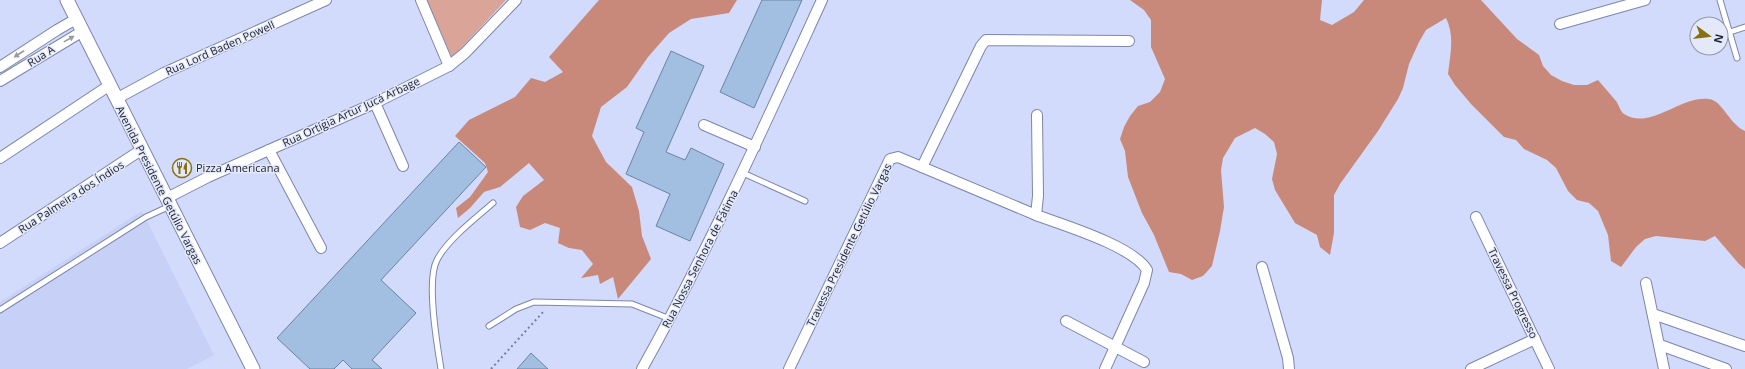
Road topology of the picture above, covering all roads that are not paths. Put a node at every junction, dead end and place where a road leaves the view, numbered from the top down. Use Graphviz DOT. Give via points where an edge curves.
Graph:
graph roads {
  1 [pos="67,0"];
  2 [pos="326,0"];
  3 [pos="420,0"];
  4 [pos="516,0"];
  5 [pos="822,0"];
  6 [pos="1645,0"];
  7 [pos="1720,0"];
  8 [pos="76,19"];
  9 [pos="1560,24"];
  10 [pos="1745,27"];
  11 [pos="83,32"];
  12 [pos="1730,32"];
  13 [pos="1129,41"];
  14 [pos="1737,58"];
  15 [pos="449,66"];
  16 [pos="0,67"];
  17 [pos="0,81"];
  18 [pos="110,85"];
  19 [pos="116,99"];
  20 [pos="375,103"];
  21 [pos="1037,115"];
  22 [pos="704,126"];
  23 [pos="755,147"];
  24 [pos="141,150"];
  25 [pos="269,150"];
  26 [pos="0,158"];
  27 [pos="403,166"];
  28 [pos="922,167"];
  29 [pos="743,172"];
  30 [pos="805,201"];
  31 [pos="169,202"];
  32 [pos="493,203"];
  33 [pos="1036,215"];
  34 [pos="1476,217"];
  35 [pos="0,243"];
  36 [pos="321,248"];
  37 [pos="1262,267"];
  38 [pos="1646,283"];
  39 [pos="0,310"];
  40 [pos="1653,314"];
  41 [pos="670,319"];
  42 [pos="1066,321"];
  43 [pos="489,326"];
  44 [pos="1535,339"];
  45 [pos="1660,345"];
  46 [pos="1115,346"];
  47 [pos="1745,346"];
  48 [pos="1144,362"];
  49 [pos="253,369"];
  50 [pos="441,369"];
  51 [pos="642,369"];
  52 [pos="789,369"];
  53 [pos="1105,369"];
  54 [pos="1289,369"];
  55 [pos="1471,369"];
  56 [pos="1549,369"];
  57 [pos="1664,369"];
  58 [pos="1726,369"];
  1 -- 8 [label="street, Avenida Presidente Getúlio Vargas"];
  2 -- 19 [label="street, Rua Lord Baden Powell" via="164,74"];
  3 -- 15 [label="street"];
  4 -- 15 [label="street, Rua Ortígia Artur Jucá Arbage"];
  5 -- 23 [label="street, Rua Nossa Senhora de Fátima"];
  6 -- 9 [label="street"];
  7 -- 12 [label="lane"];
  8 -- 11 [label="street, Avenida Presidente Getúlio Vargas"];
  8 -- 16 [label="street, Rua A, one-way"];
  10 -- 12 [label="lane"];
  17 -- 11 [label="street, Rua A, one-way"];
  11 -- 18 [label="street, Avenida Presidente Getúlio Vargas"];
  12 -- 14 [label="lane"];
  13 -- 28 [label="street" via="986,40"];
  15 -- 20 [label="street, Rua Ortígia Artur Jucá Arbage"];
  18 -- 19 [label="street, Avenida Presidente Getúlio Vargas"];
  18 -- 26 [label="street"];
  19 -- 24 [label="street, Avenida Presidente Getúlio Vargas"];
  20 -- 25 [label="street, Rua Ortígia Artur Jucá Arbage"];
  20 -- 27 [label="street"];
  21 -- 33 [label="street"];
  22 -- 23 [label="street"];
  23 -- 29 [label="street, Rua Nossa Senhora de Fátima"];
  24 -- 31 [label="street, Avenida Presidente Getúlio Vargas"];
  24 -- 35 [label="street, Rua Palmeira dos Índios"];
  25 -- 31 [label="street, Rua Ortígia Artur Jucá Arbage"];
  25 -- 36 [label="street"];
  28 -- 33 [label="street, Travessa Presidente Getúlio Vargas"];
  28 -- 52 [label="street, Travessa Presidente Getúlio Vargas" via="898,157 888,162"];
  29 -- 30 [label="lane"];
  29 -- 41 [label="street, Rua Nossa Senhora de Fátima"];
  31 -- 39 [label="lane"];
  31 -- 49 [label="street, Avenida Presidente Getúlio Vargas"];
  32 -- 50 [label="lane" via="446,247 433,267 436,338"];
  33 -- 46 [label="street, Travessa Presidente Getúlio Vargas" via="1122,248 1144,264 1147,270 1144,283"];
  34 -- 44 [label="street, Travessa Progresso"];
  37 -- 54 [label="street"];
  38 -- 40 [label="street"];
  40 -- 45 [label="street"];
  40 -- 47 [label="street"];
  41 -- 43 [label="lane" via="632,304 534,302 516,309"];
  41 -- 51 [label="street, Rua Nossa Senhora de Fátima"];
  42 -- 46 [label="street"];
  44 -- 55 [label="street"];
  44 -- 56 [label="street, Travessa Progresso"];
  45 -- 57 [label="street"];
  45 -- 58 [label="street"];
  46 -- 48 [label="street"];
  46 -- 53 [label="street"];
}
